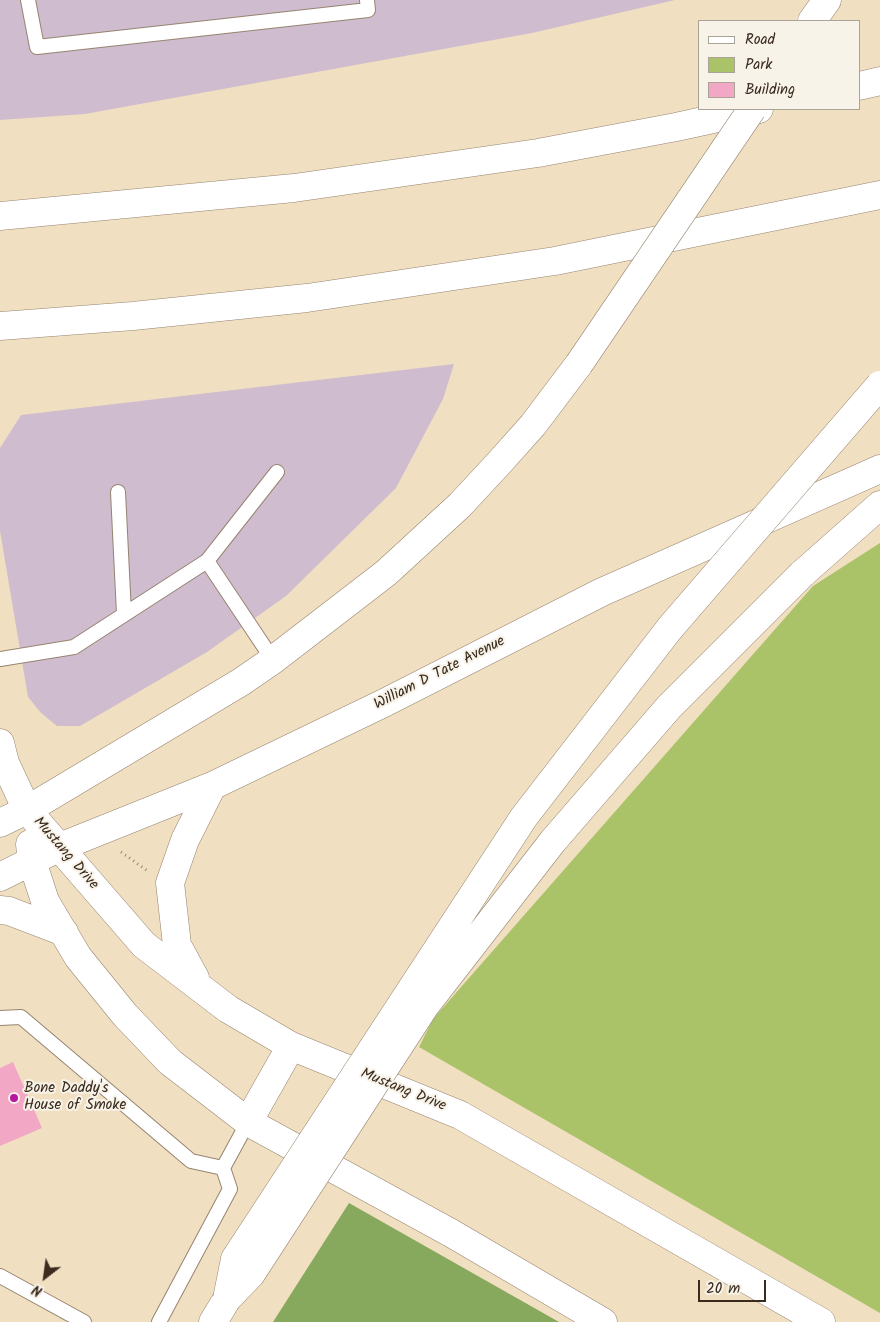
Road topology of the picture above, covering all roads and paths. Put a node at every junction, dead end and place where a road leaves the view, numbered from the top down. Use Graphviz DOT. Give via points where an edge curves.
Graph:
graph roads {
  1 [pos="28,0"];
  2 [pos="367,0"];
  3 [pos="827,0"];
  4 [pos="813,20"];
  5 [pos="880,81"];
  6 [pos="860,86"];
  7 [pos="751,110"];
  8 [pos="754,110"];
  9 [pos="880,195"];
  10 [pos="0,216"];
  11 [pos="0,326"];
  12 [pos="880,385"];
  13 [pos="880,469"];
  14 [pos="277,472"];
  15 [pos="118,492"];
  16 [pos="880,505"];
  17 [pos="207,561"];
  18 [pos="124,614"];
  19 [pos="0,659"];
  20 [pos="273,660"];
  21 [pos="0,743"];
  22 [pos="212,786"];
  23 [pos="26,810"];
  24 [pos="0,823"];
  25 [pos="60,847"];
  26 [pos="121,852"];
  27 [pos="32,861"];
  28 [pos="150,873"];
  29 [pos="0,877"];
  30 [pos="0,910"];
  31 [pos="64,932"];
  32 [pos="198,984"];
  33 [pos="0,1018"];
  34 [pos="291,1046"];
  35 [pos="248,1122"];
  36 [pos="224,1168"];
  37 [pos="0,1276"];
  38 [pos="220,1311"];
  39 [pos="84,1322"];
  40 [pos="159,1322"];
  41 [pos="603,1322"];
  42 [pos="821,1322"];
  1 -- 2 [label="lane" via="37,47 368,10"];
  3 -- 4 [label="main road"];
  5 -- 6 [label="main road"];
  7 -- 20 [label="main road, bridge" via="579,364 533,425 432,532 386,573"];
  8 -- 10 [label="main road" via="538,153 314,186"];
  9 -- 11 [label="main road" via="536,264 307,298"];
  12 -- 38 [label="main road, bridge" via="670,628 524,817 235,1258"];
  13 -- 22 [label="main road, William D Tate Avenue" via="602,592 384,704"];
  14 -- 17 [label="lane"];
  15 -- 18 [label="lane"];
  16 -- 38 [label="main road, bridge" via="802,574 682,694 553,842 425,1006 252,1274"];
  17 -- 18 [label="lane"];
  17 -- 20 [label="lane"];
  18 -- 19 [label="lane" via="74,647"];
  20 -- 23 [label="main road" via="201,707"];
  21 -- 23 [label="main road, Mustang Drive" via="5,763"];
  22 -- 25 [label="main road, William D Tate Avenue"];
  22 -- 32 [label="main road" via="185,840 170,883 177,945"];
  23 -- 24 [label="main road"];
  23 -- 25 [label="main road, Mustang Drive"];
  23 -- 27 [label="main road, Mustang Drive"];
  25 -- 27 [label="main road, William D Tate Avenue"];
  25 -- 32 [label="main road, Mustang Drive" via="144,945"];
  26 -- 28 [label="path"];
  27 -- 29 [label="main road, William D Tate Avenue"];
  27 -- 31 [label="main road, Mustang Drive" via="45,900"];
  30 -- 31 [label="main road"];
  31 -- 35 [label="main road, Mustang Drive" via="78,956 125,1015 170,1062"];
  32 -- 34 [label="main road, Mustang Drive" via="228,1009"];
  33 -- 36 [label="lane" via="21,1017 191,1161"];
  34 -- 35 [label="main road"];
  34 -- 42 [label="main road, Mustang Drive" via="460,1115"];
  35 -- 36 [label="lane"];
  35 -- 41 [label="main road, Mustang Drive"];
  36 -- 40 [label="lane" via="230,1189"];
  37 -- 39 [label="lane"];
}
